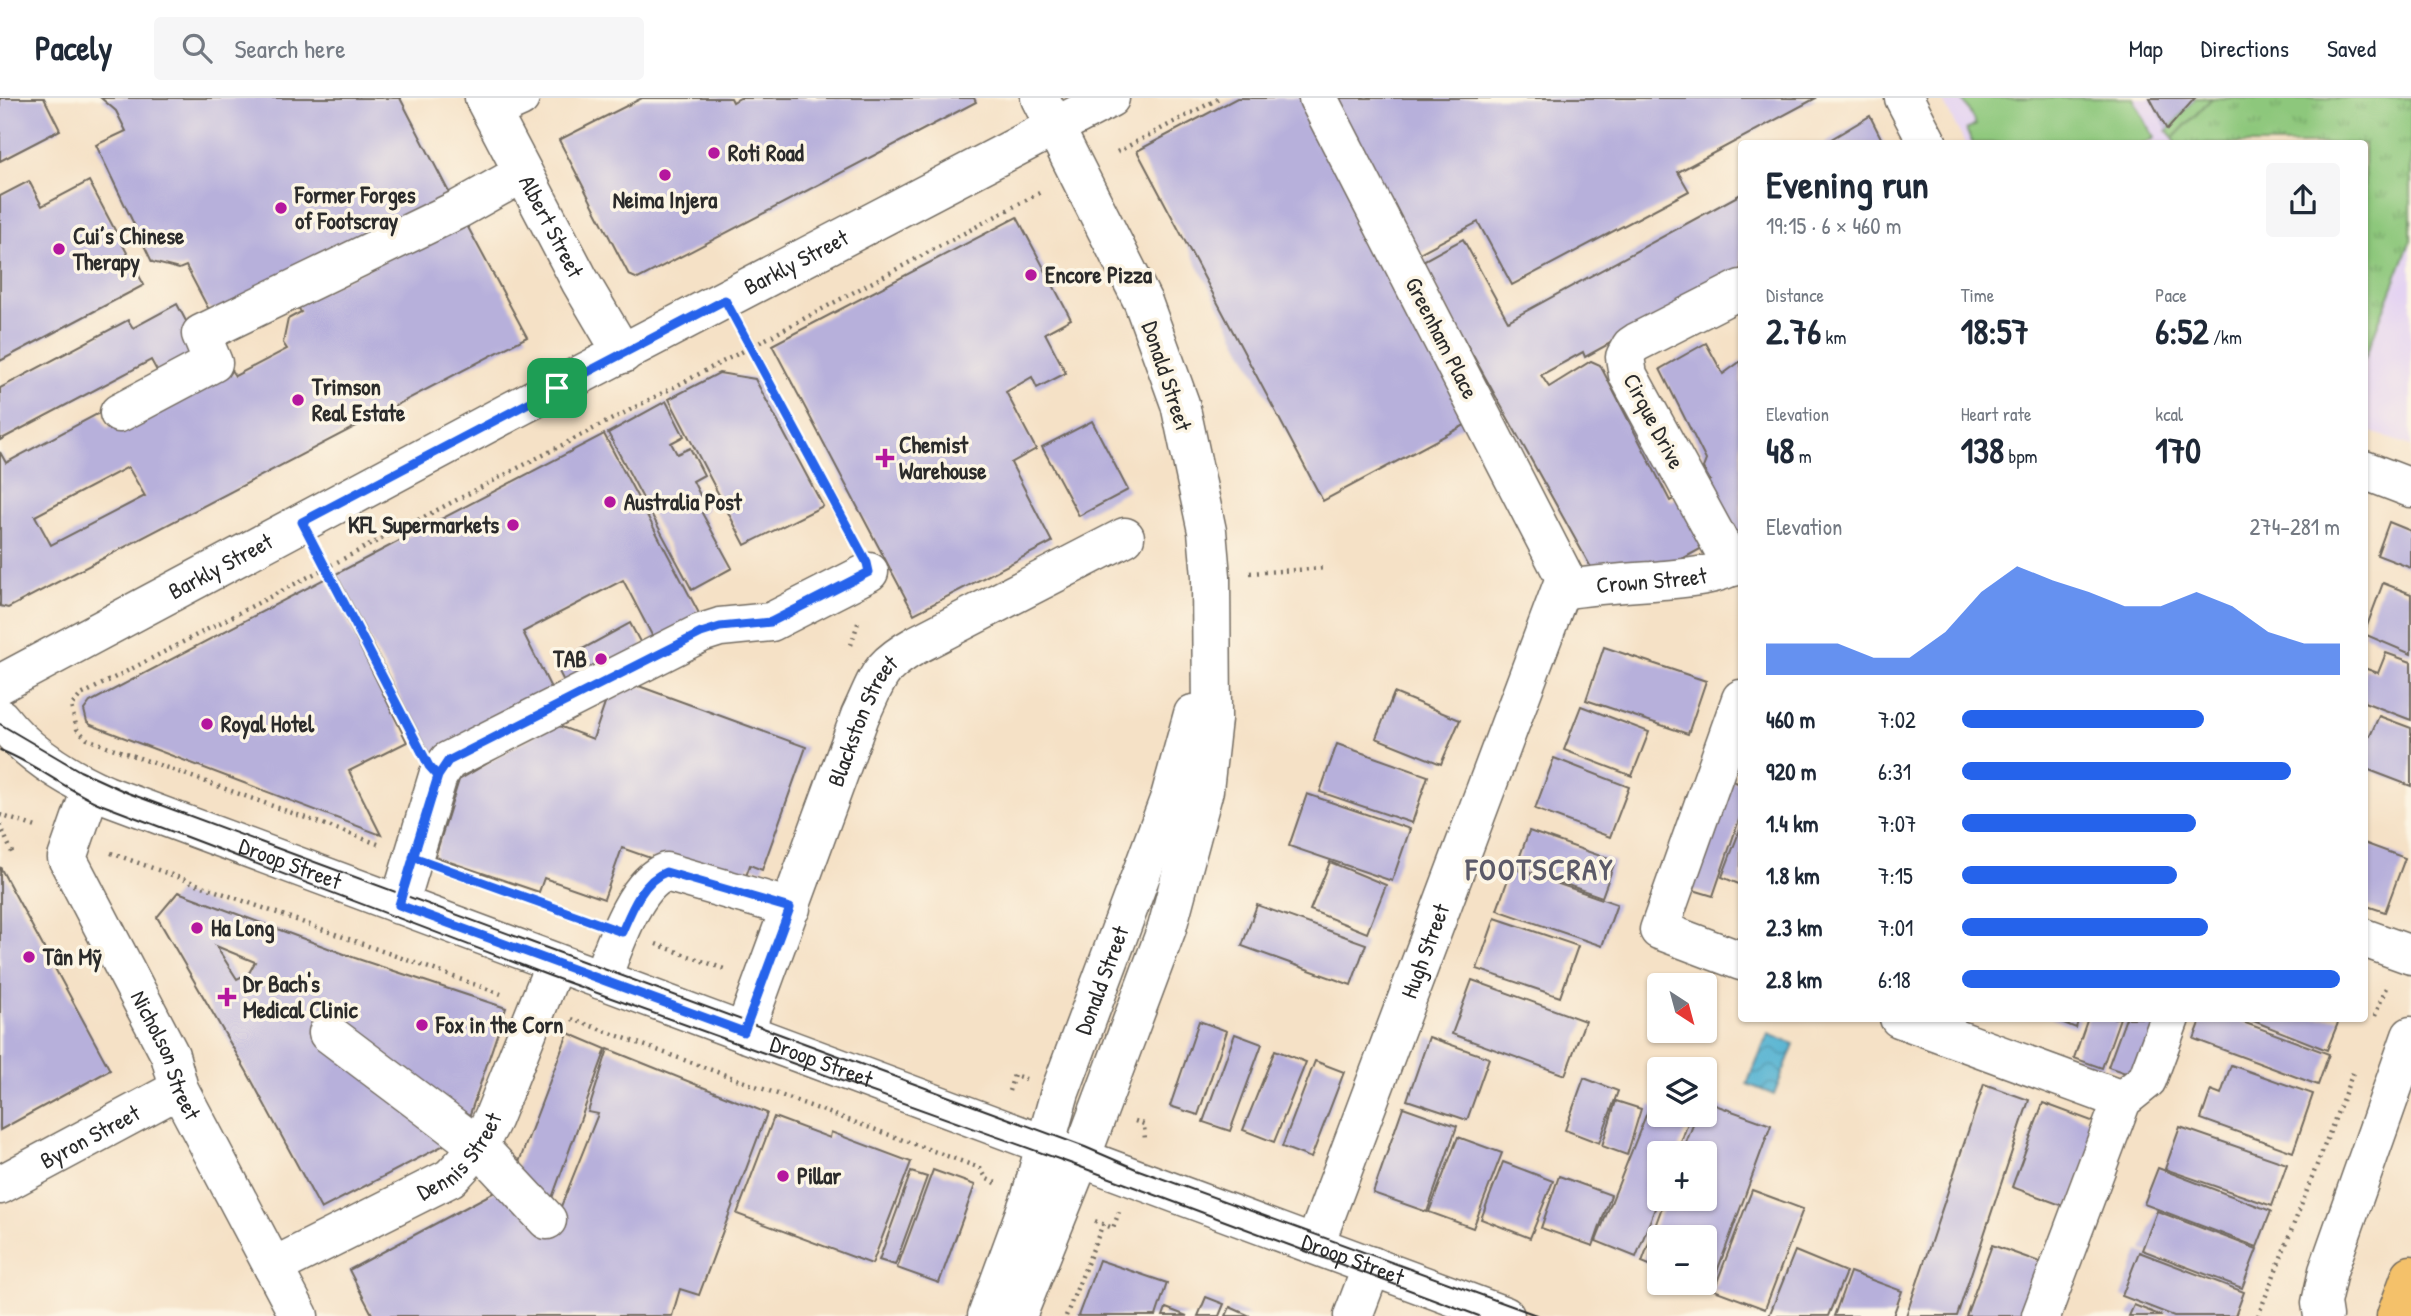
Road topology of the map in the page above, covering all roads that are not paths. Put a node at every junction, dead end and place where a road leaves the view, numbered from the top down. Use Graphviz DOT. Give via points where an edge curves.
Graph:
graph roads {
  1 [pos="1110,98"];
  2 [pos="1318,98"];
  3 [pos="1904,98"];
  4 [pos="498,102"];
  5 [pos="1048,113"];
  6 [pos="1926,140"];
  7 [pos="523,173"];
  8 [pos="1738,291"];
  9 [pos="623,354"];
  10 [pos="119,414"];
  11 [pos="2368,478"];
  12 [pos="2411,488"];
  13 [pos="1125,537"];
  14 [pos="1737,565"];
  15 [pos="869,572"];
  16 [pos="1563,584"];
  17 [pos="1210,644"];
  18 [pos="0,684"];
  19 [pos="1738,711"];
  20 [pos="0,718"];
  21 [pos="92,789"];
  22 [pos="399,905"];
  23 [pos="790,908"];
  24 [pos="2368,941"];
  25 [pos="1738,960"];
  26 [pos="555,962"];
  27 [pos="2400,968"];
  28 [pos="601,980"];
  29 [pos="1910,1022"];
  30 [pos="2169,1022"];
  31 [pos="744,1032"];
  32 [pos="328,1034"];
  33 [pos="2411,1036"];
  34 [pos="179,1088"];
  35 [pos="2122,1100"];
  36 [pos="1045,1144"];
  37 [pos="478,1146"];
  38 [pos="1081,1157"];
  39 [pos="0,1185"];
  40 [pos="547,1220"];
  41 [pos="1315,1244"];
  42 [pos="1372,1266"];
  43 [pos="273,1267"];
  44 [pos="2328,1271"];
  45 [pos="2411,1275"];
  46 [pos="299,1316"];
  47 [pos="987,1316"];
  48 [pos="1017,1316"];
  49 [pos="1353,1316"];
  50 [pos="1505,1316"];
  51 [pos="2041,1316"];
  52 [pos="2309,1316"];
  53 [pos="2323,1316"];
  54 [pos="2396,1316"];
  1 -- 5 [label="street, Barkly Street"];
  2 -- 16 [label="street, Greenham Place"];
  3 -- 6 [label="street"];
  4 -- 7 [label="street, Albert Street"];
  5 -- 9 [label="street, Barkly Street"];
  5 -- 17 [label="street, Donald Street" via="1143,302 1180,404 1203,506 1211,576"];
  7 -- 9 [label="street, Albert Street"];
  7 -- 10 [label="street" via="459,209 201,334 213,363"];
  8 -- 14 [label="street, Cirque Drive" via="1637,342 1625,357 1628,375"];
  9 -- 18 [label="street, Barkly Street"];
  11 -- 12 [label="street"];
  13 -- 23 [label="street, Blackston Street" via="918,644 885,666 860,716"];
  14 -- 16 [label="street, Crown Street" via="1701,577"];
  15 -- 22 [label="street" via="771,622 701,633 448,761 438,776"];
  16 -- 41 [label="street, Hugh Street"];
  17 -- 36 [label="street, Donald Street" via="1170,797 1060,1092"];
  17 -- 38 [label="street, Donald Street" via="1212,719 1200,809 1163,941"];
  19 -- 25 [label="street" via="1659,930"];
  20 -- 21 [label="street, Droop Street" via="39,758"];
  21 -- 22 [label="street, Droop Street"];
  21 -- 34 [label="street, Nicholson Street" via="67,858 170,1055"];
  22 -- 26 [label="street, Droop Street"];
  23 -- 28 [label="street" via="666,872 658,875 631,911"];
  23 -- 31 [label="street, Blackston Street"];
  24 -- 27 [label="street"];
  26 -- 28 [label="street, Droop Street"];
  26 -- 37 [label="street, Dennis Street"];
  28 -- 31 [label="street, Droop Street"];
  29 -- 35 [label="street"];
  30 -- 35 [label="street" via="2147,1080"];
  31 -- 36 [label="street, Droop Street"];
  32 -- 37 [label="street"];
  33 -- 44 [label="street"];
  34 -- 39 [label="street, Byron Street"];
  34 -- 43 [label="street, Nicholson Street"];
  35 -- 51 [label="street"];
  36 -- 38 [label="street, Droop Street"];
  36 -- 47 [label="street, Donald Street"];
  37 -- 40 [label="street"];
  37 -- 43 [label="street, Dennis Street" via="450,1178"];
  38 -- 41 [label="street, Droop Street"];
  38 -- 48 [label="street, Donald Street"];
  41 -- 42 [label="street, Droop Street"];
  42 -- 49 [label="street"];
  42 -- 50 [label="street, Droop Street"];
  43 -- 46 [label="street, Nicholson Street"];
  44 -- 52 [label="street"];
  44 -- 53 [label="street"];
  45 -- 54 [label="highway"];
}
